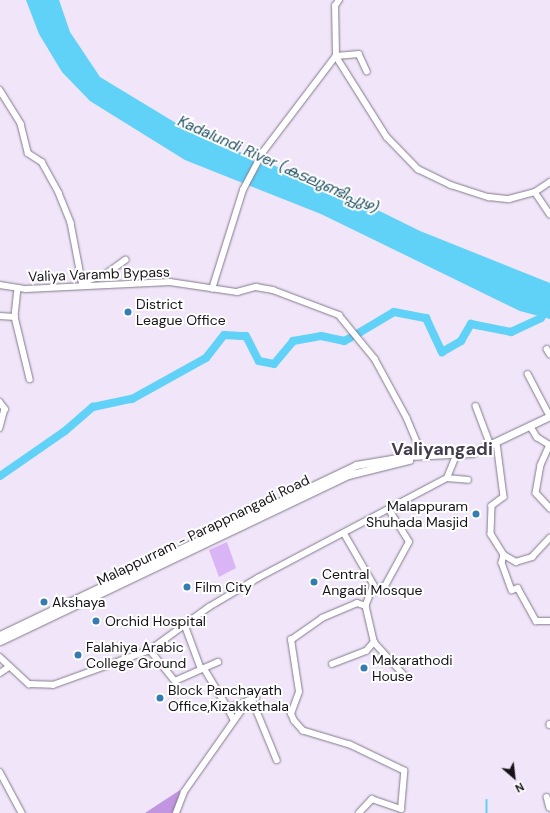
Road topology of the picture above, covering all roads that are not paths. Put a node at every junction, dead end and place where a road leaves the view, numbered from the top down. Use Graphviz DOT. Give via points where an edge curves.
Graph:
graph roads {
  1 [pos="339,0"];
  2 [pos="336,56"];
  3 [pos="367,71"];
  4 [pos="0,90"];
  5 [pos="550,182"];
  6 [pos="535,192"];
  7 [pos="550,214"];
  8 [pos="125,260"];
  9 [pos="0,285"];
  10 [pos="85,286"];
  11 [pos="18,288"];
  12 [pos="212,289"];
  13 [pos="0,316"];
  14 [pos="14,317"];
  15 [pos="547,348"];
  16 [pos="550,354"];
  17 [pos="528,374"];
  18 [pos="30,379"];
  19 [pos="0,402"];
  20 [pos="476,406"];
  21 [pos="550,416"];
  22 [pos="531,427"];
  23 [pos="0,428"];
  24 [pos="494,444"];
  25 [pos="423,456"];
  26 [pos="456,456"];
  27 [pos="447,478"];
  28 [pos="468,480"];
  29 [pos="550,508"];
  30 [pos="388,510"];
  31 [pos="344,534"];
  32 [pos="550,538"];
  33 [pos="504,555"];
  34 [pos="367,595"];
  35 [pos="366,606"];
  36 [pos="550,620"];
  37 [pos="185,625"];
  38 [pos="0,634"];
  39 [pos="0,641"];
  40 [pos="374,642"];
  41 [pos="150,650"];
  42 [pos="0,657"];
  43 [pos="218,662"];
  44 [pos="332,664"];
  45 [pos="9,667"];
  46 [pos="203,668"];
  47 [pos="0,673"];
  48 [pos="406,677"];
  49 [pos="252,699"];
  50 [pos="228,708"];
  51 [pos="234,720"];
  52 [pos="277,760"];
  53 [pos="0,772"];
  54 [pos="547,797"];
  55 [pos="550,808"];
  56 [pos="22,813"];
  57 [pos="176,813"];
  58 [pos="359,813"];
  1 -- 2 [label="street" via="335,6"];
  2 -- 3 [label="street" via="359,54"];
  2 -- 6 [label="street" via="387,137 418,169 451,185 489,197 509,199"];
  2 -- 12 [label="street" via="260,157 245,187"];
  4 -- 10 [label="street" via="21,124 28,153 42,162 59,193 71,223"];
  5 -- 6 [label="street"];
  6 -- 7 [label="street"];
  8 -- 10 [label="street" via="106,274 88,281"];
  9 -- 11 [label="street, Valiya Varamb Bypass"];
  10 -- 11 [label="street, Valiya Varamb Bypass"];
  10 -- 12 [label="street, Valiya Varamb Bypass" via="170,282"];
  11 -- 14 [label="street"];
  12 -- 25 [label="street, Valiya Varamb Bypass" via="273,290 339,315 375,359 408,418"];
  13 -- 14 [label="street"];
  14 -- 18 [label="street"];
  15 -- 16 [label="street"];
  17 -- 21 [label="street"];
  19 -- 23 [label="street" via="5,409"];
  20 -- 24 [label="street"];
  21 -- 22 [label="main road, Malappurram - Parappnangadi Road"];
  22 -- 24 [label="main road, Malappurram - Parappnangadi Road"];
  22 -- 29 [label="street" via="537,437 550,445 541,465 536,493"];
  24 -- 26 [label="main road, Malappurram - Parappnangadi Road"];
  24 -- 33 [label="street" via="504,497 492,506 490,529"];
  25 -- 26 [label="main road, Malappurram - Parappnangadi Road"];
  25 -- 38 [label="main road, Malappurram - Parappnangadi Road" via="376,459 356,465"];
  25 -- 39 [label="main road, Malappurram - Parappnangadi Road" via="348,475"];
  26 -- 27 [label="street"];
  27 -- 28 [label="street"];
  27 -- 30 [label="street"];
  30 -- 31 [label="street"];
  30 -- 34 [label="street" via="409,542 385,586"];
  31 -- 34 [label="street" via="374,585"];
  31 -- 37 [label="street" via="258,578"];
  32 -- 33 [label="street" via="532,558 516,562"];
  33 -- 36 [label="street" via="502,564 512,590 518,588 536,621"];
  34 -- 35 [label="street"];
  35 -- 40 [label="street"];
  35 -- 58 [label="street" via="357,603 322,618 291,640 299,692 290,714 294,721 303,731 350,745 404,771 401,809 372,799"];
  37 -- 41 [label="street"];
  37 -- 46 [label="street"];
  40 -- 44 [label="street" via="366,651"];
  40 -- 48 [label="street"];
  41 -- 45 [label="street" via="53,685 29,684"];
  41 -- 46 [label="street" via="175,681"];
  42 -- 45 [label="street"];
  43 -- 46 [label="street"];
  45 -- 47 [label="street"];
  46 -- 50 [label="street"];
  49 -- 50 [label="street"];
  49 -- 51 [label="street"];
  49 -- 52 [label="street"];
  50 -- 51 [label="street"];
  51 -- 57 [label="street" via="184,792"];
  53 -- 56 [label="street"];
  54 -- 55 [label="street"];
}
